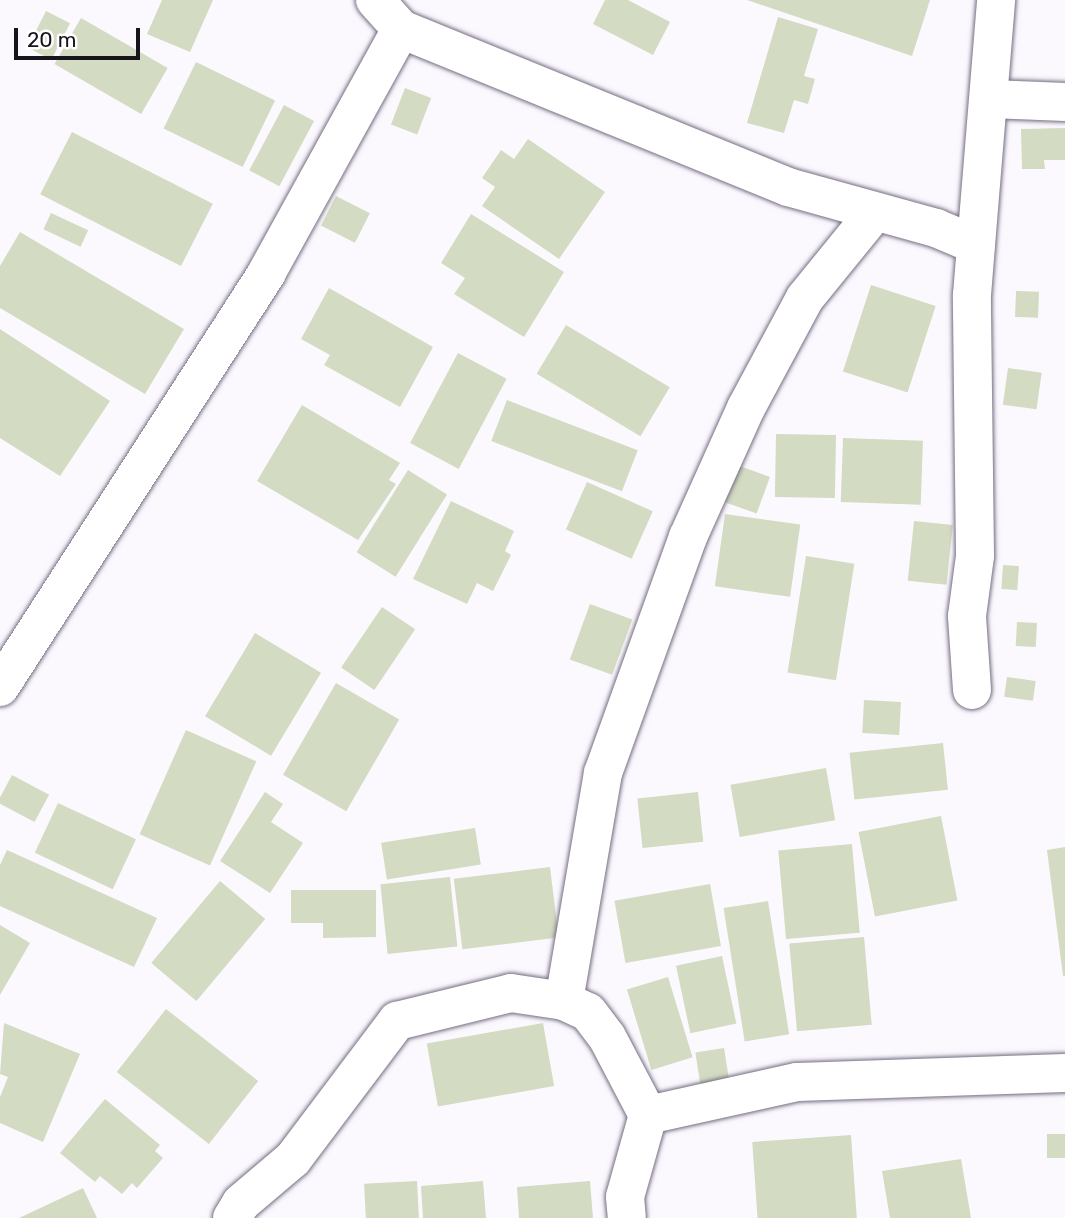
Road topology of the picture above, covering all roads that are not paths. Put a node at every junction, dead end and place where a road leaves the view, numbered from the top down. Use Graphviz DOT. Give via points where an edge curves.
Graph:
graph roads {
  1 [pos="375,0"];
  2 [pos="996,0"];
  3 [pos="401,29"];
  4 [pos="991,99"];
  5 [pos="1065,102"];
  6 [pos="874,213"];
  7 [pos="976,245"];
  8 [pos="0,687"];
  9 [pos="972,690"];
  10 [pos="564,1001"];
  11 [pos="1065,1073"];
  12 [pos="648,1115"];
  13 [pos="232,1218"];
  14 [pos="627,1218"];
  1 -- 3 [label="street"];
  2 -- 4 [label="street"];
  3 -- 6 [label="street" via="788,187"];
  3 -- 8 [label="street" via="267,272"];
  4 -- 5 [label="street"];
  4 -- 7 [label="street"];
  6 -- 7 [label="street" via="936,228"];
  6 -- 10 [label="street" via="804,298 746,408 688,537 603,773"];
  7 -- 9 [label="street" via="972,295 975,556 967,616"];
  10 -- 12 [label="street" via="588,1012 607,1037"];
  10 -- 13 [label="street" via="511,993 397,1021 293,1159 241,1203"];
  11 -- 12 [label="street" via="797,1082"];
  12 -- 14 [label="street" via="625,1197"];
}
